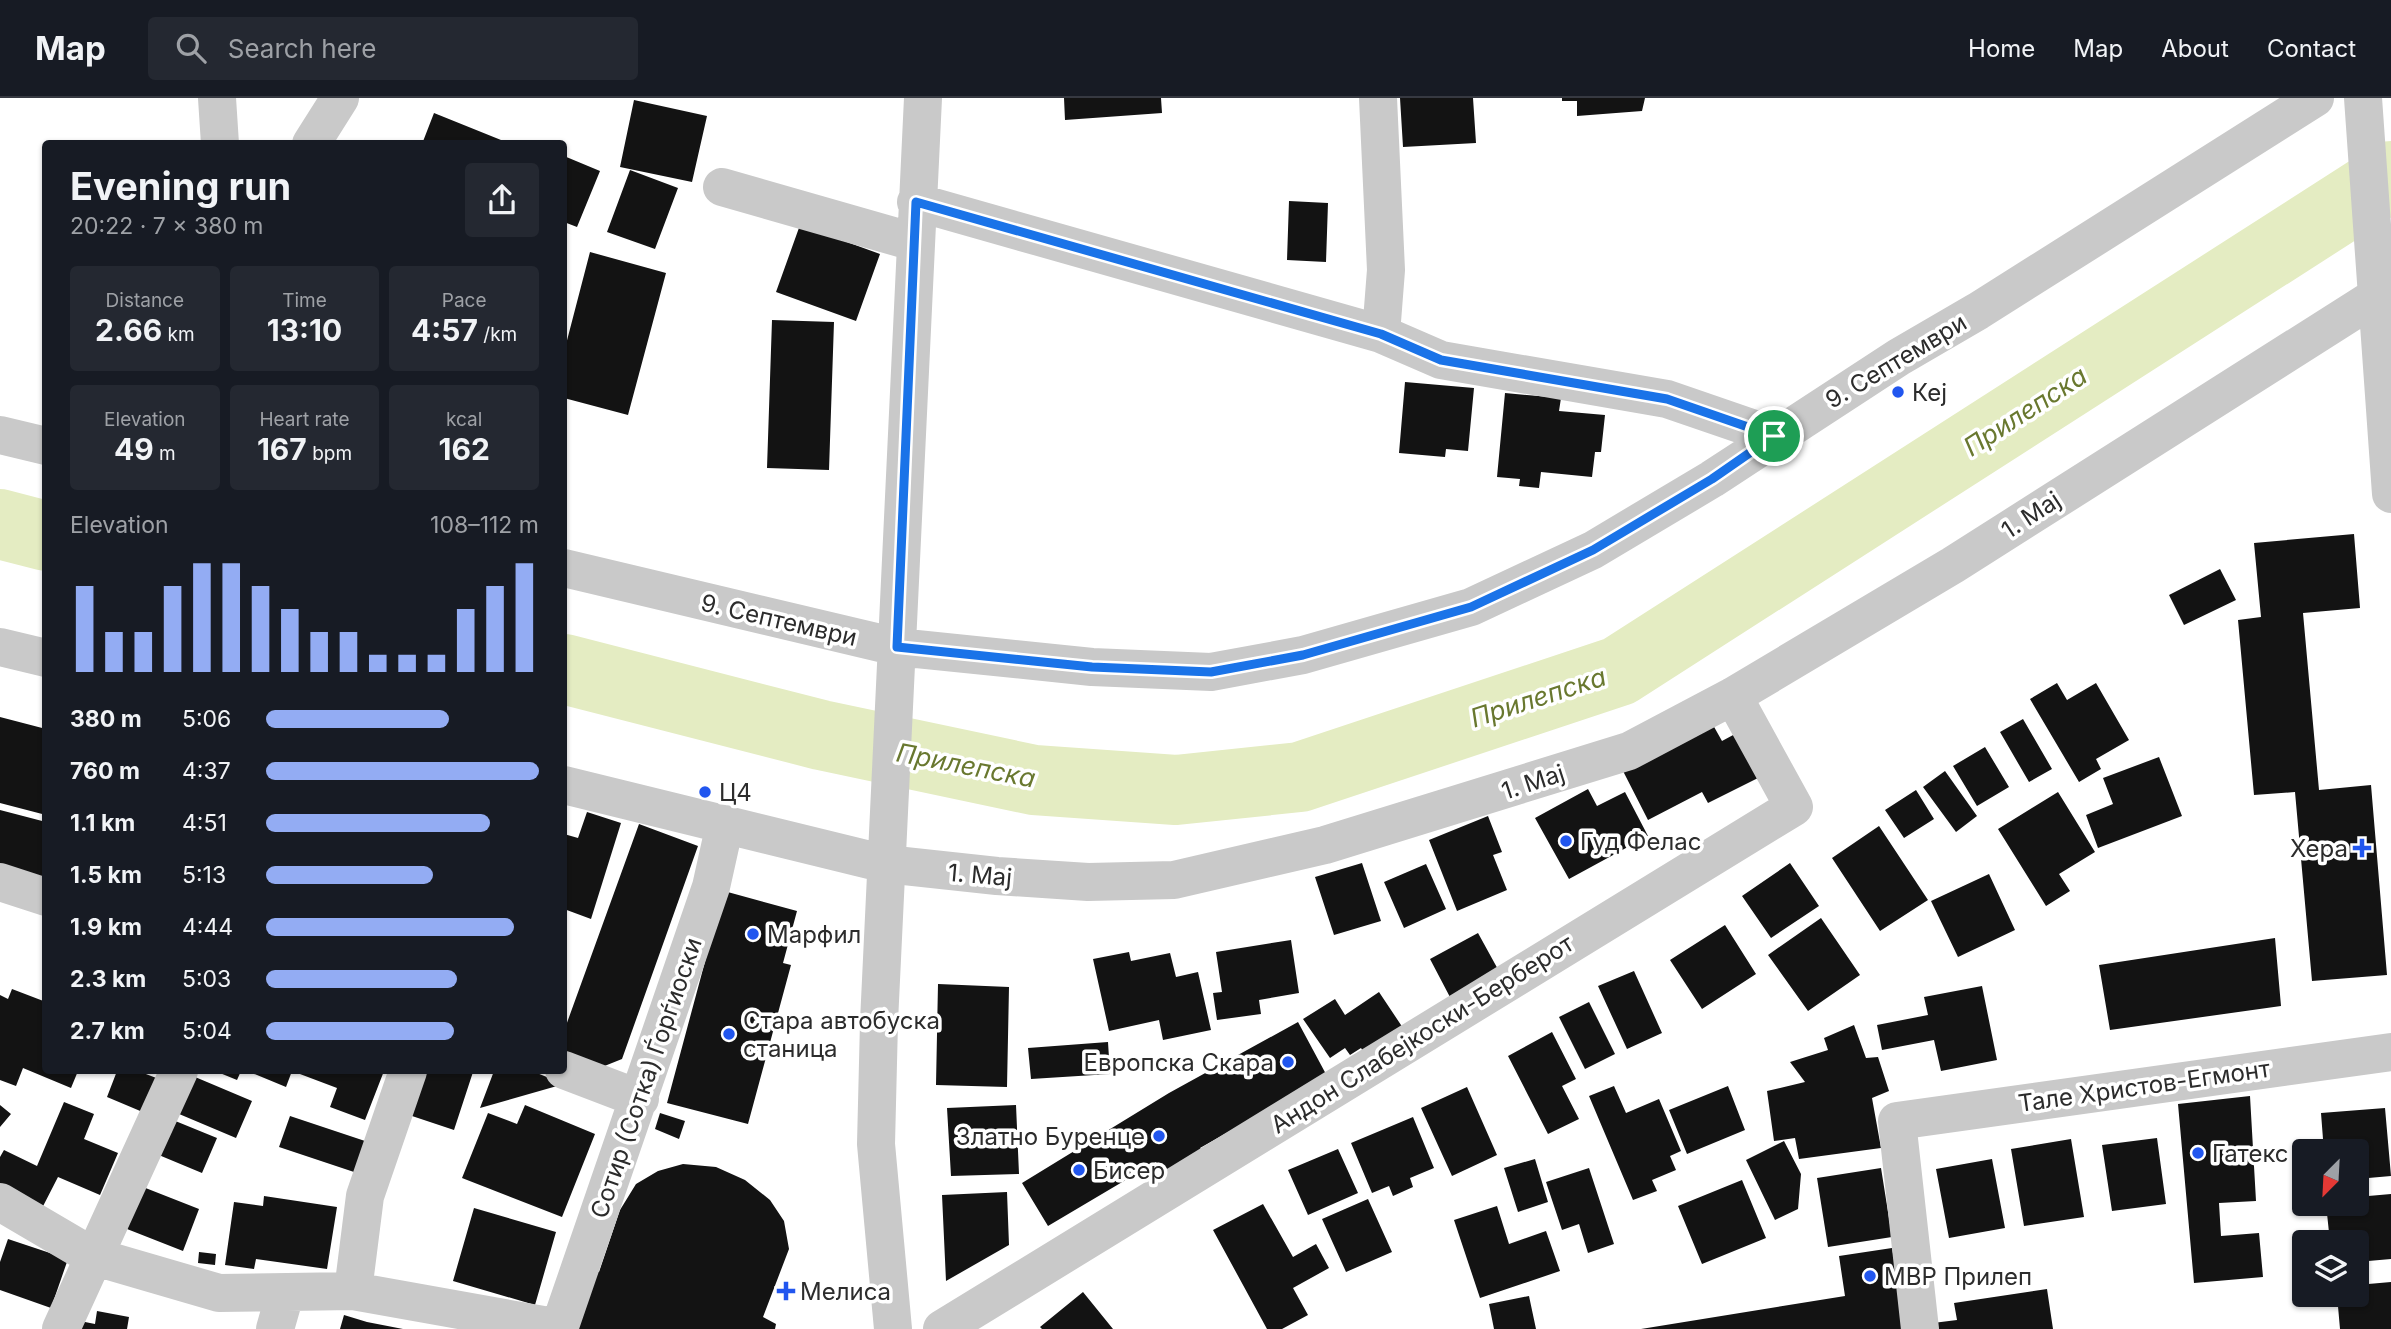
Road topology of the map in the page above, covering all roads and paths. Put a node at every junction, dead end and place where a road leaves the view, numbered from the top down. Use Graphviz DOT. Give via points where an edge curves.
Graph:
graph roads {
  1 [pos="217,98"];
  2 [pos="340,98"];
  3 [pos="923,98"];
  4 [pos="1378,98"];
  5 [pos="2315,98"];
  6 [pos="2363,98"];
  7 [pos="220,140"];
  8 [pos="313,140"];
  9 [pos="722,187"];
  10 [pos="916,202"];
  11 [pos="915,242"];
  12 [pos="2385,291"];
  13 [pos="1381,334"];
  14 [pos="0,435"];
  15 [pos="1774,436"];
  16 [pos="42,445"];
  17 [pos="2391,495"];
  18 [pos="567,569"];
  19 [pos="0,647"];
  20 [pos="897,647"];
  21 [pos="42,657"];
  22 [pos="1733,696"];
  23 [pos="567,786"];
  24 [pos="726,824"];
  25 [pos="886,864"];
  26 [pos="0,882"];
  27 [pos="42,896"];
  28 [pos="2391,1052"];
  29 [pos="567,1071"];
  30 [pos="178,1074"];
  31 [pos="407,1074"];
  32 [pos="640,1099"];
  33 [pos="0,1202"];
  34 [pos="92,1256"];
  35 [pos="353,1291"];
  36 [pos="280,1311"];
  37 [pos="61,1329"];
  38 [pos="559,1329"];
  39 [pos="892,1329"];
  40 [pos="942,1329"];
  41 [pos="1920,1329"];
  1 -- 7 [label="street"];
  2 -- 8 [label="street"];
  3 -- 10 [label="street"];
  4 -- 13 [label="street" via="1386,270"];
  5 -- 15 [label="street, 9. Септември"];
  6 -- 12 [label="street"];
  9 -- 11 [label="street"];
  10 -- 11 [label="street"];
  10 -- 13 [label="street"];
  11 -- 20 [label="street"];
  12 -- 17 [label="street"];
  12 -- 22 [label="street, 1. Мај" via="1953,565"];
  13 -- 15 [label="street" via="1441,360 1667,399"];
  14 -- 16 [label="street"];
  15 -- 20 [label="street, 9. Септември" via="1593,550 1495,596 1303,655 1211,672 1092,667"];
  18 -- 20 [label="street, 9. Септември"];
  19 -- 21 [label="street"];
  20 -- 25 [label="street"];
  22 -- 25 [label="street, 1. Мај" via="1629,751 1325,845 1174,880 1062,880"];
  22 -- 40 [label="street, Андон Слабејкоски-Берберот" via="1794,807"];
  23 -- 24 [label="street, 1. Мај"];
  24 -- 25 [label="street, 1. Мај"];
  24 -- 32 [label="street, Сотир (Сотка) Ѓорѓиоски" via="711,887"];
  25 -- 39 [label="street" via="876,1144"];
  26 -- 27 [label="street"];
  28 -- 41 [label="street, Тале Христов-Егмонт" via="1897,1121"];
  29 -- 32 [label="street"];
  30 -- 34 [label="street"];
  31 -- 35 [label="street" via="365,1196"];
  32 -- 38 [label="street, Сотир (Сотка) Ѓорѓиоски"];
  33 -- 34 [label="street"];
  34 -- 36 [label="street"];
  34 -- 37 [label="street"];
  35 -- 36 [label="street"];
  35 -- 38 [label="street"];
}
